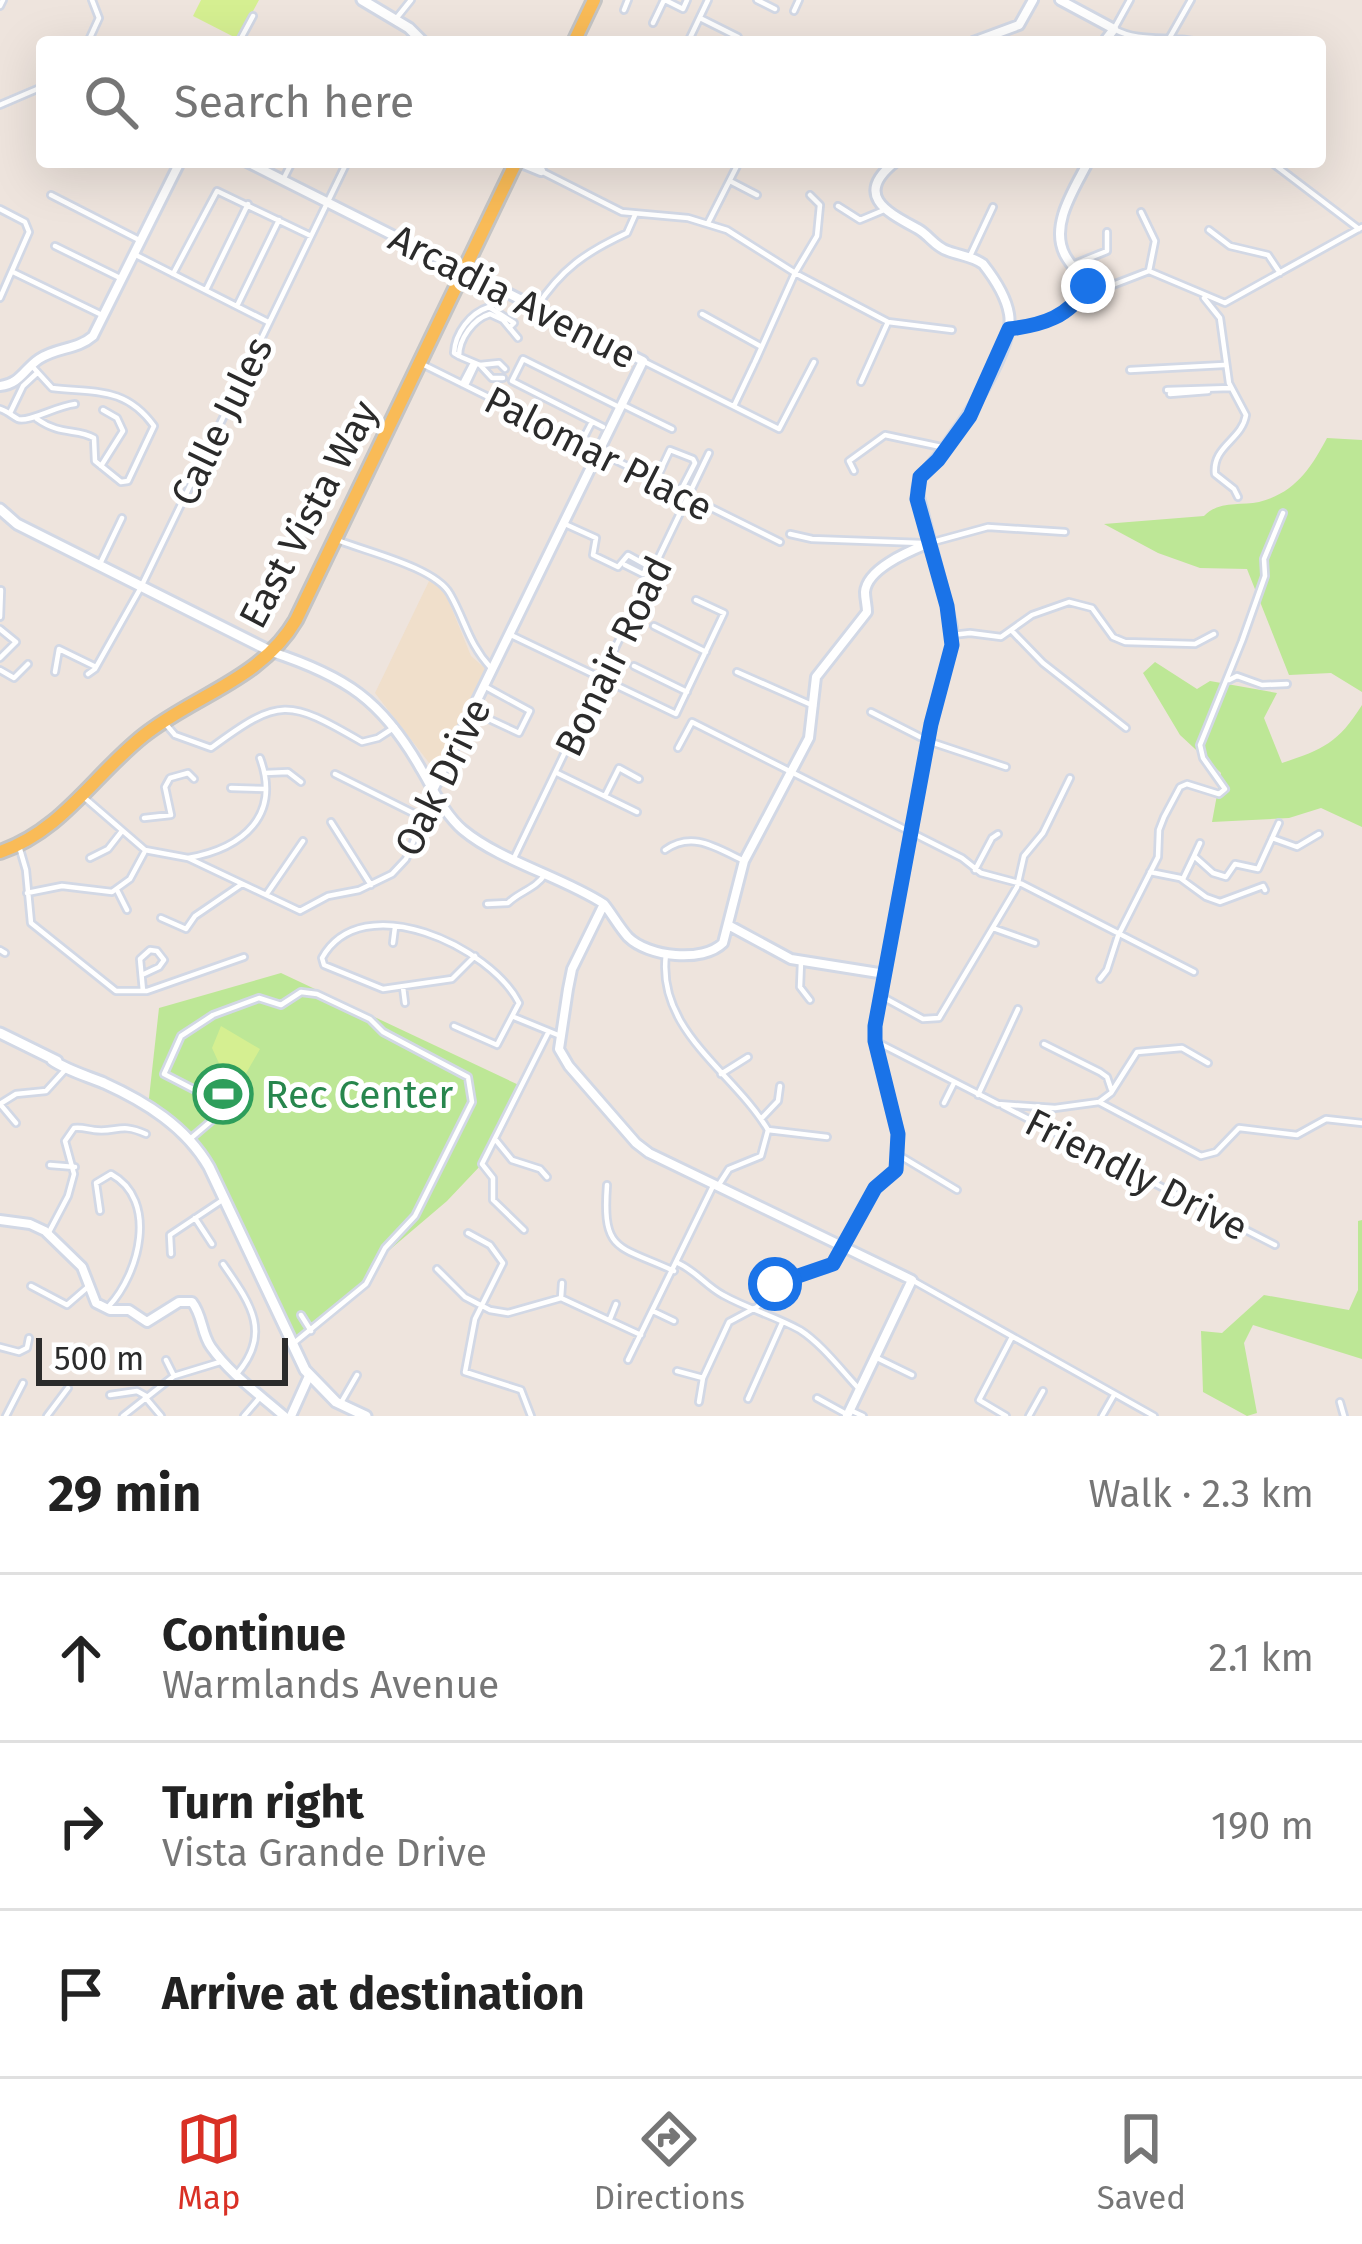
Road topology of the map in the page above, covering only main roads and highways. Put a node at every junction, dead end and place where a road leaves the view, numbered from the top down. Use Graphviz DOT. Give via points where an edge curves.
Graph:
graph roads {
  1 [pos="362,0"];
  2 [pos="594,0"];
  3 [pos="415,36"];
  4 [pos="577,36"];
  5 [pos="515,168"];
  6 [pos="0,513"];
  7 [pos="140,589"];
  8 [pos="272,652"];
  9 [pos="0,853"];
  10 [pos="0,1033"];
  11 [pos="366,1416"];
  1 -- 3 [label="main road"];
  2 -- 4 [label="main road"];
  5 -- 8 [label="main road, East Vista Way" via="293,625"];
  6 -- 7 [label="main road"];
  6 -- 7 [label="main road" via="16,530"];
  7 -- 8 [label="main road"];
  8 -- 9 [label="main road, East Vista Way" via="139,739 59,820"];
  10 -- 11 [label="main road" via="122,1092 190,1138 309,1376"];
}
